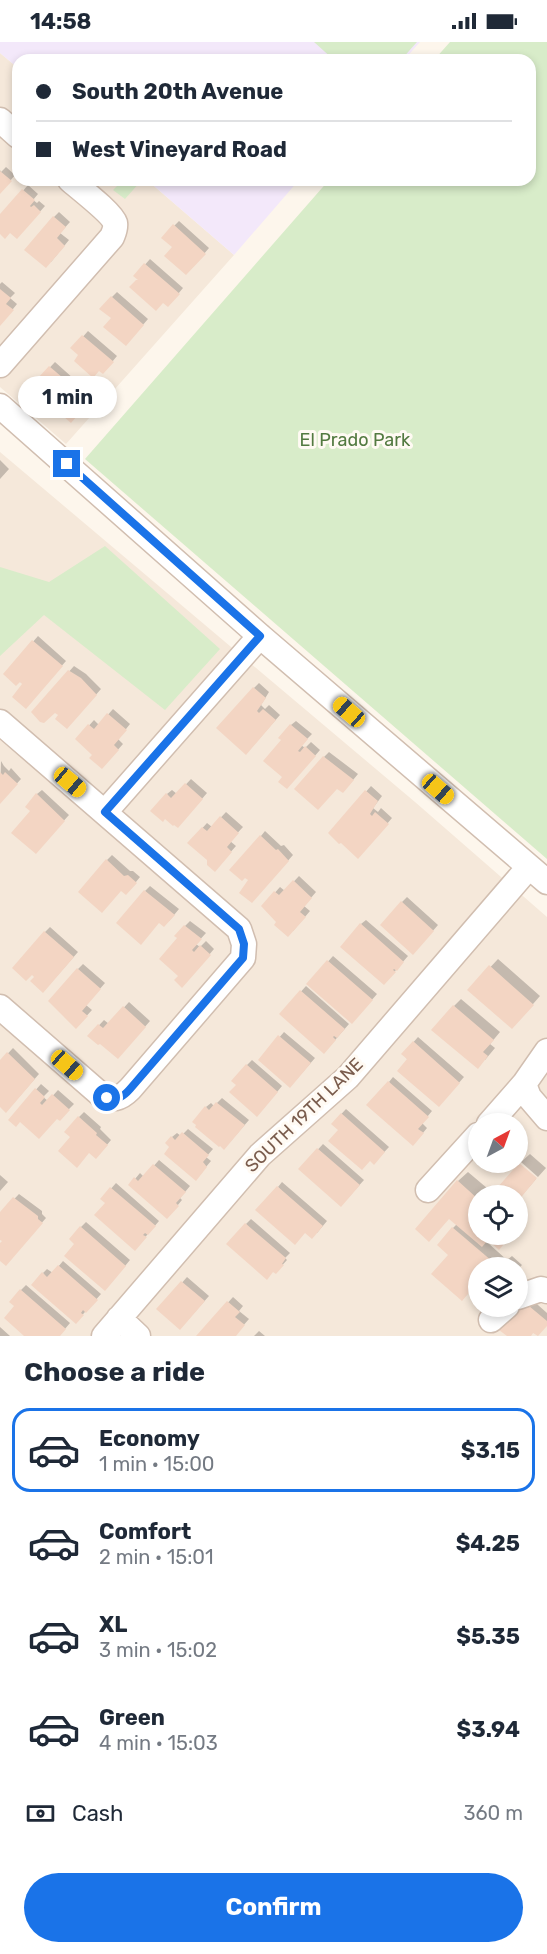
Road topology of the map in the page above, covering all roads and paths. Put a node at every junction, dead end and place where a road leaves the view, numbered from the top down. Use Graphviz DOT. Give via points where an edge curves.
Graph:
graph roads {
  1 [pos="0,120"];
  2 [pos="12,131"];
  3 [pos="77,186"];
  4 [pos="0,366"];
  5 [pos="0,406"];
  6 [pos="260,636"];
  7 [pos="0,722"];
  8 [pos="105,812"];
  9 [pos="529,867"];
  10 [pos="547,882"];
  11 [pos="0,1007"];
  12 [pos="547,1051"];
  13 [pos="524,1084"];
  14 [pos="499,1113"];
  15 [pos="547,1118"];
  16 [pos="468,1146"];
  17 [pos="428,1190"];
  18 [pos="547,1291"];
  19 [pos="528,1294"];
  20 [pos="111,1327"];
  21 [pos="138,1336"];
  1 -- 2 [label="street"];
  3 -- 4 [label="street" via="111,216 116,225 112,237"];
  5 -- 6 [label="street"];
  6 -- 8 [label="street"];
  6 -- 9 [label="street"];
  7 -- 8 [label="street"];
  8 -- 11 [label="street" via="239,929 243,958 130,1089 117,1099 100,1094"];
  9 -- 10 [label="street"];
  9 -- 20 [label="street, SOUTH 19TH LANE" via="348,1077 260,1155"];
  12 -- 13 [label="street"];
  13 -- 14 [label="street"];
  13 -- 15 [label="street" via="529,1097"];
  16 -- 17 [label="street"];
  18 -- 19 [label="street"];
  20 -- 21 [label="street"];
}
